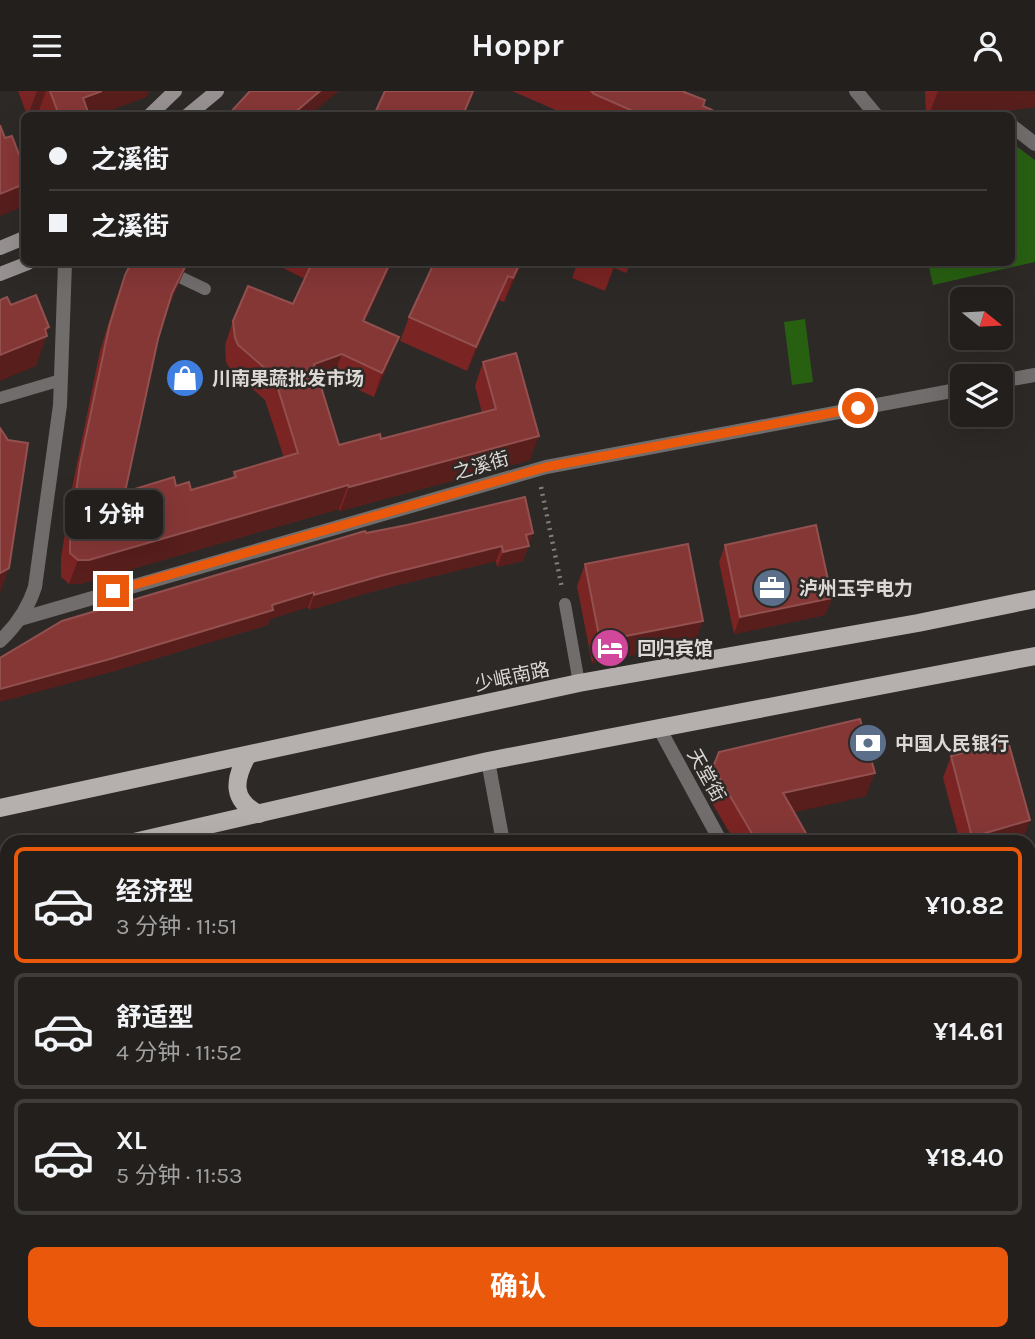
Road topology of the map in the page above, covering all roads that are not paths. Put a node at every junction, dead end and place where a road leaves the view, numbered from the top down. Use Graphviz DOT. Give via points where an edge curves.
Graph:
graph roads {
  1 [pos="176,91"];
  2 [pos="217,91"];
  3 [pos="856,91"];
  4 [pos="153,112"];
  5 [pos="192,112"];
  6 [pos="874,112"];
  7 [pos="1015,128"];
  8 [pos="1035,143"];
  9 [pos="21,239"];
  10 [pos="0,248"];
  11 [pos="21,266"];
  12 [pos="65,266"];
  13 [pos="0,274"];
  14 [pos="182,278"];
  15 [pos="205,289"];
  16 [pos="1035,375"];
  17 [pos="1013,379"];
  18 [pos="61,380"];
  19 [pos="950,391"];
  20 [pos="0,398"];
  21 [pos="1035,599"];
  22 [pos="565,604"];
  23 [pos="20,619"];
  24 [pos="0,641"];
  25 [pos="1035,656"];
  26 [pos="579,683"];
  27 [pos="659,728"];
  28 [pos="247,756"];
  29 [pos="488,761"];
  30 [pos="0,808"];
  31 [pos="259,814"];
  32 [pos="165,835"];
  33 [pos="502,835"];
  34 [pos="717,835"];
  1 -- 4 [label="main road"];
  2 -- 5 [label="main road"];
  3 -- 6 [label="street"];
  7 -- 8 [label="street"];
  9 -- 10 [label="main road"];
  11 -- 13 [label="main road"];
  12 -- 18 [label="street"];
  14 -- 15 [label="lane"];
  16 -- 17 [label="street"];
  18 -- 20 [label="lane"];
  18 -- 23 [label="street" via="36,587"];
  19 -- 23 [label="street, 之溪街" via="538,469"];
  21 -- 26 [label="main road, 少岷南路"];
  22 -- 26 [label="lane"];
  23 -- 24 [label="street"];
  25 -- 27 [label="main road"];
  26 -- 28 [label="main road, 少岷南路"];
  27 -- 29 [label="main road"];
  27 -- 34 [label="street, 天堂街"];
  28 -- 30 [label="main road, 少岷南路"];
  28 -- 31 [label="main road" via="238,790 248,808"];
  29 -- 31 [label="main road"];
  29 -- 33 [label="street"];
  31 -- 32 [label="main road"];
}
